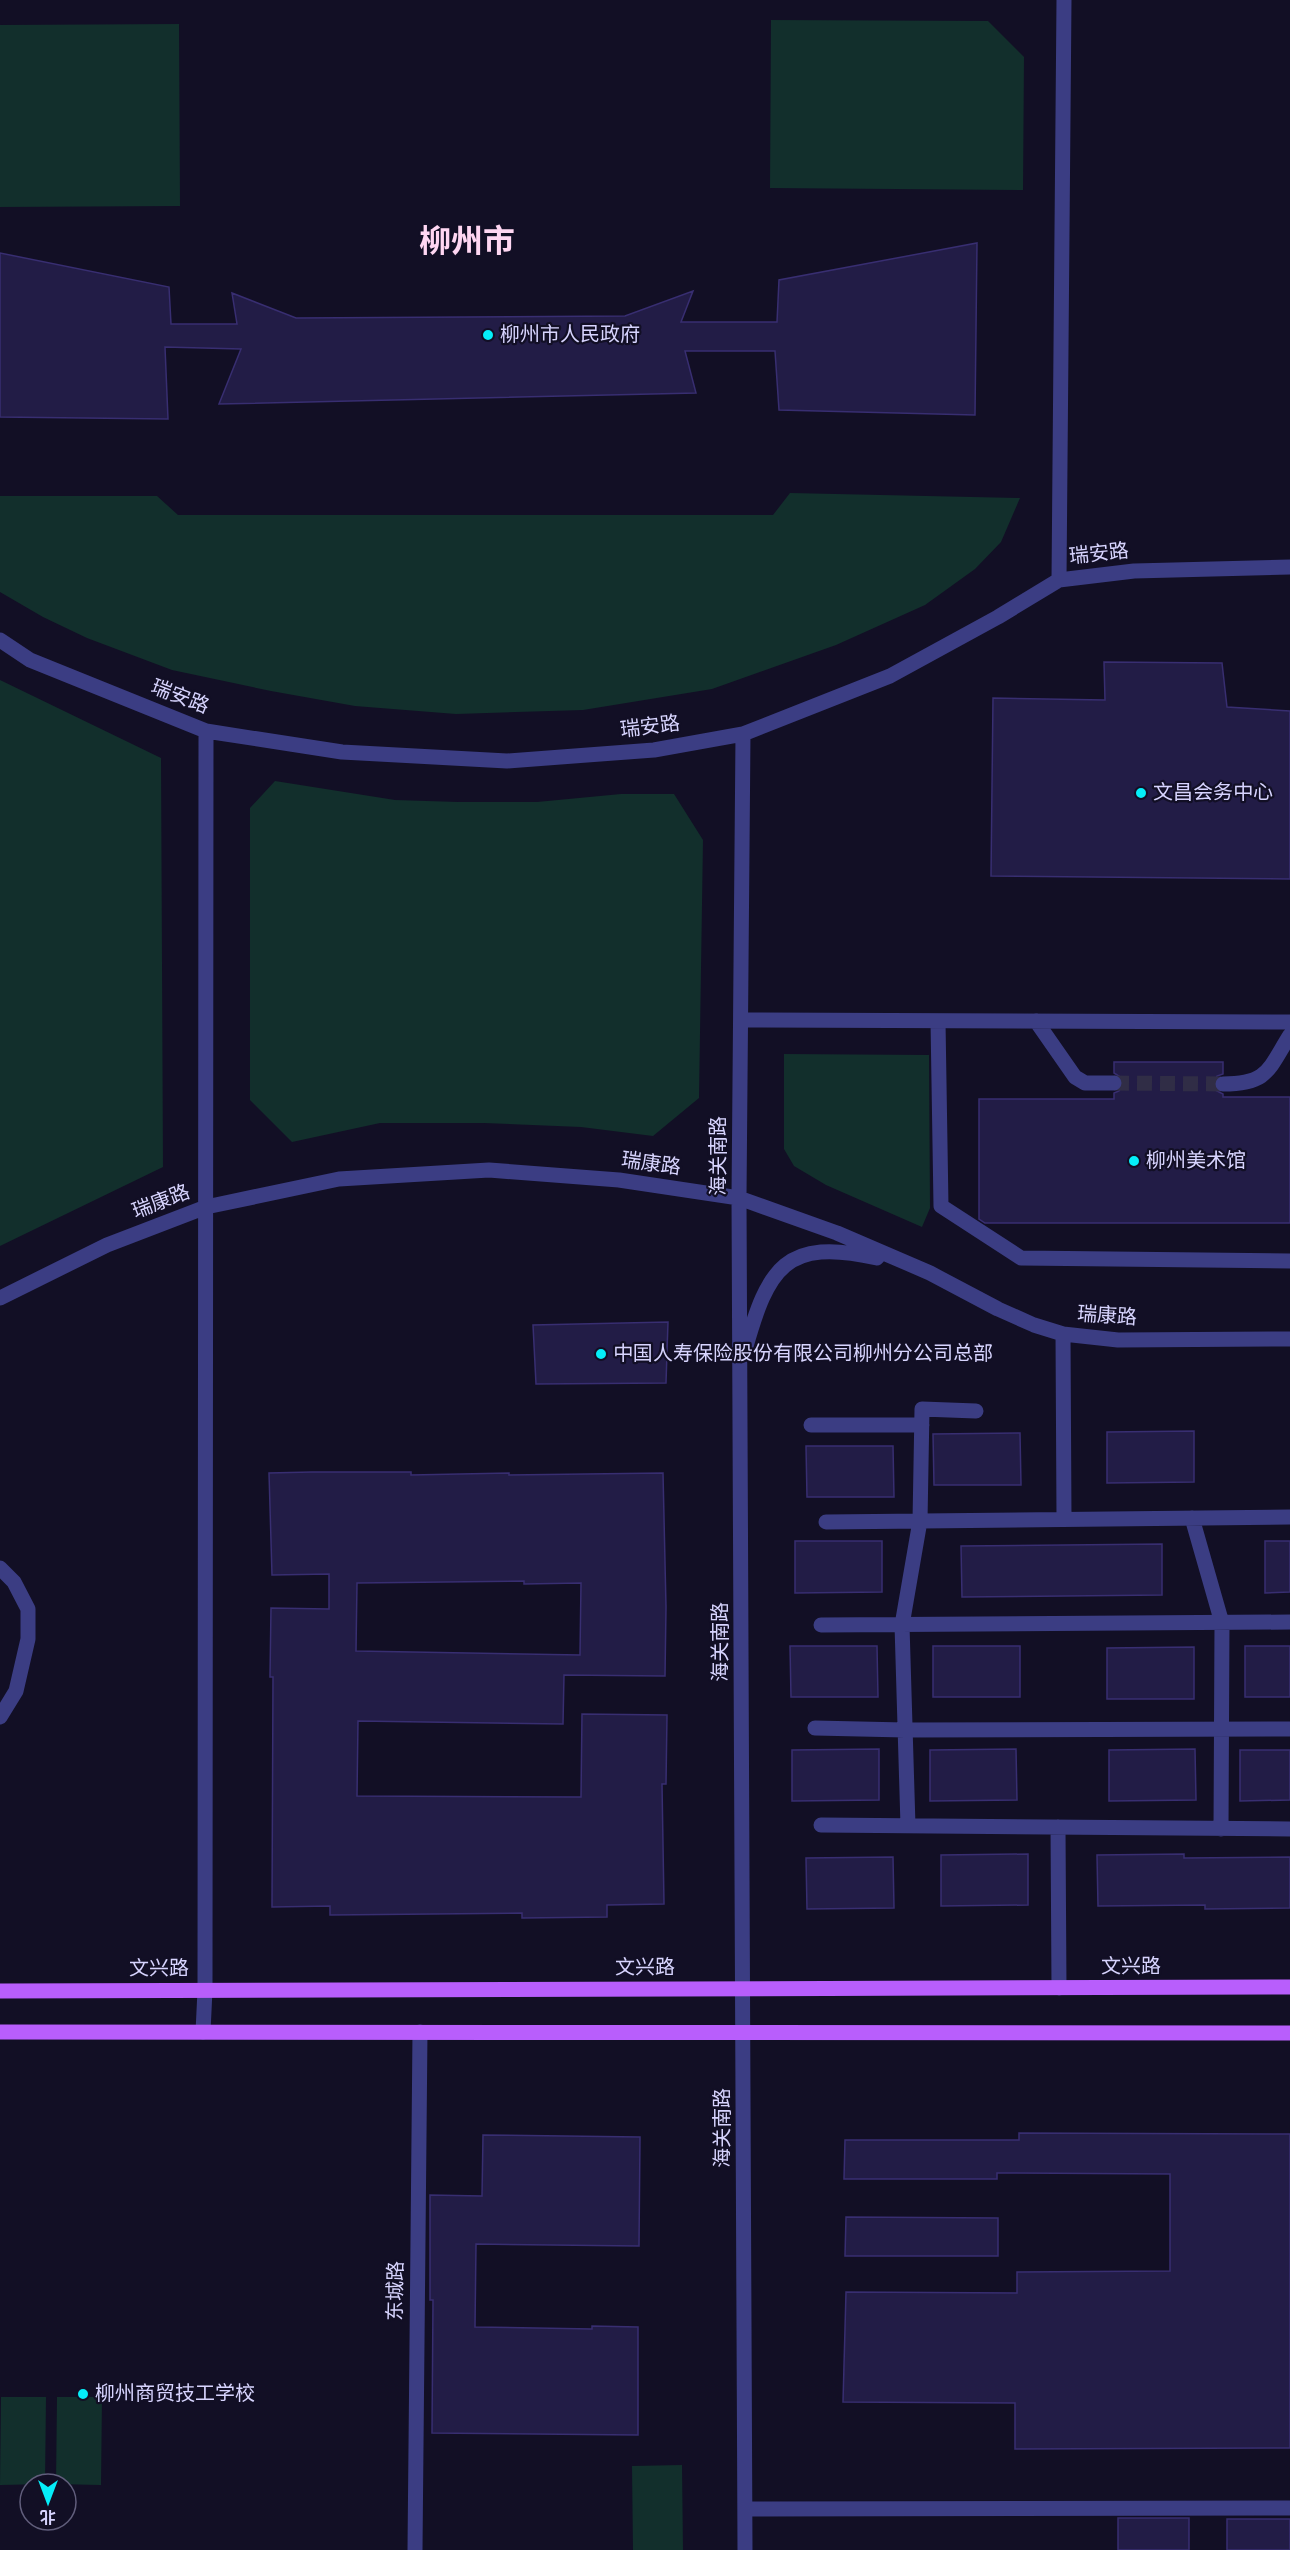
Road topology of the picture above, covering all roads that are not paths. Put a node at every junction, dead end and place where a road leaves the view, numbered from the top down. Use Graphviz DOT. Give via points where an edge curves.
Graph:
graph roads {
  1 [pos="1064,0"];
  2 [pos="1290,567"];
  3 [pos="1059,580"];
  4 [pos="0,640"];
  5 [pos="206,730"];
  6 [pos="743,734"];
  7 [pos="741,1020"];
  8 [pos="939,1021"];
  9 [pos="1036,1021"];
  10 [pos="1290,1022"];
  11 [pos="1290,1035"];
  12 [pos="1114,1083"];
  13 [pos="1223,1084"];
  14 [pos="739,1198"];
  15 [pos="206,1207"];
  16 [pos="1290,1262"];
  17 [pos="916,1267"];
  18 [pos="0,1298"];
  19 [pos="1063,1334"];
  20 [pos="1290,1339"];
  21 [pos="740,1367"];
  22 [pos="976,1411"];
  23 [pos="812,1425"];
  24 [pos="922,1425"];
  25 [pos="1290,1517"];
  26 [pos="1192,1518"];
  27 [pos="1064,1519"];
  28 [pos="920,1521"];
  29 [pos="826,1522"];
  30 [pos="0,1568"];
  31 [pos="1290,1622"];
  32 [pos="1222,1623"];
  33 [pos="821,1625"];
  34 [pos="902,1625"];
  35 [pos="0,1717"];
  36 [pos="814,1728"];
  37 [pos="1222,1729"];
  38 [pos="1290,1729"];
  39 [pos="905,1730"];
  40 [pos="821,1825"];
  41 [pos="908,1826"];
  42 [pos="1058,1827"];
  43 [pos="1221,1829"];
  44 [pos="1290,1829"];
  45 [pos="1059,1988"];
  46 [pos="1290,1988"];
  47 [pos="743,1989"];
  48 [pos="205,1990"];
  49 [pos="0,1991"];
  50 [pos="744,2031"];
  51 [pos="0,2032"];
  52 [pos="203,2032"];
  53 [pos="420,2032"];
  54 [pos="1290,2033"];
  55 [pos="1290,2508"];
  56 [pos="745,2509"];
  57 [pos="415,2550"];
  58 [pos="745,2550"];
  1 -- 3 [label="street"];
  2 -- 3 [label="street, 瑞安路" via="1134,571"];
  3 -- 6 [label="street, 瑞安路" via="890,676"];
  4 -- 5 [label="street, 瑞安路" via="30,660"];
  5 -- 6 [label="street, 瑞安路" via="342,752 507,761 654,750"];
  5 -- 15 [label="street"];
  6 -- 7 [label="street, 海关南路"];
  7 -- 8 [label="street"];
  7 -- 14 [label="street, 海关南路"];
  8 -- 9 [label="street"];
  8 -- 16 [label="street" via="941,1206 1021,1258"];
  9 -- 10 [label="street"];
  9 -- 12 [label="street" via="1075,1077 1085,1083"];
  11 -- 13 [label="street" via="1266,1073 1256,1081"];
  14 -- 15 [label="street, 瑞康路" via="619,1180 489,1170 339,1179"];
  14 -- 17 [label="street, 瑞康路"];
  14 -- 21 [label="street, 海关南路"];
  15 -- 18 [label="street, 瑞康路" via="106,1245"];
  15 -- 48 [label="street"];
  17 -- 19 [label="street, 瑞康路" via="998,1309"];
  17 -- 21 [label="street" via="837,1250 819,1251 787,1264 772,1276 764,1291"];
  19 -- 20 [label="street, 瑞康路" via="1118,1340"];
  19 -- 27 [label="street"];
  21 -- 47 [label="street, 海关南路"];
  22 -- 24 [label="street" via="922,1409"];
  23 -- 24 [label="street"];
  24 -- 28 [label="street"];
  25 -- 26 [label="street"];
  26 -- 27 [label="street"];
  26 -- 32 [label="street"];
  27 -- 28 [label="street"];
  28 -- 29 [label="street"];
  28 -- 34 [label="street"];
  30 -- 35 [label="street" via="14,1582 28,1609 28,1639 16,1691"];
  31 -- 32 [label="street"];
  32 -- 34 [label="street"];
  32 -- 37 [label="street"];
  33 -- 34 [label="street"];
  34 -- 39 [label="street"];
  36 -- 39 [label="street"];
  37 -- 38 [label="street"];
  37 -- 39 [label="street"];
  37 -- 43 [label="street"];
  39 -- 41 [label="street"];
  40 -- 41 [label="street"];
  41 -- 42 [label="street"];
  42 -- 43 [label="street"];
  42 -- 45 [label="street"];
  43 -- 44 [label="street"];
  45 -- 46 [label="main road, 文兴路"];
  45 -- 47 [label="main road, 文兴路"];
  47 -- 48 [label="main road, 文兴路"];
  47 -- 50 [label="street, 海关南路"];
  48 -- 49 [label="main road, 文兴路"];
  48 -- 52 [label="street"];
  50 -- 53 [label="main road"];
  50 -- 54 [label="main road"];
  50 -- 56 [label="street, 海关南路"];
  51 -- 52 [label="main road"];
  52 -- 53 [label="main road"];
  53 -- 57 [label="street, 东城路"];
  55 -- 56 [label="street"];
  56 -- 58 [label="street, 海关南路"];
}
